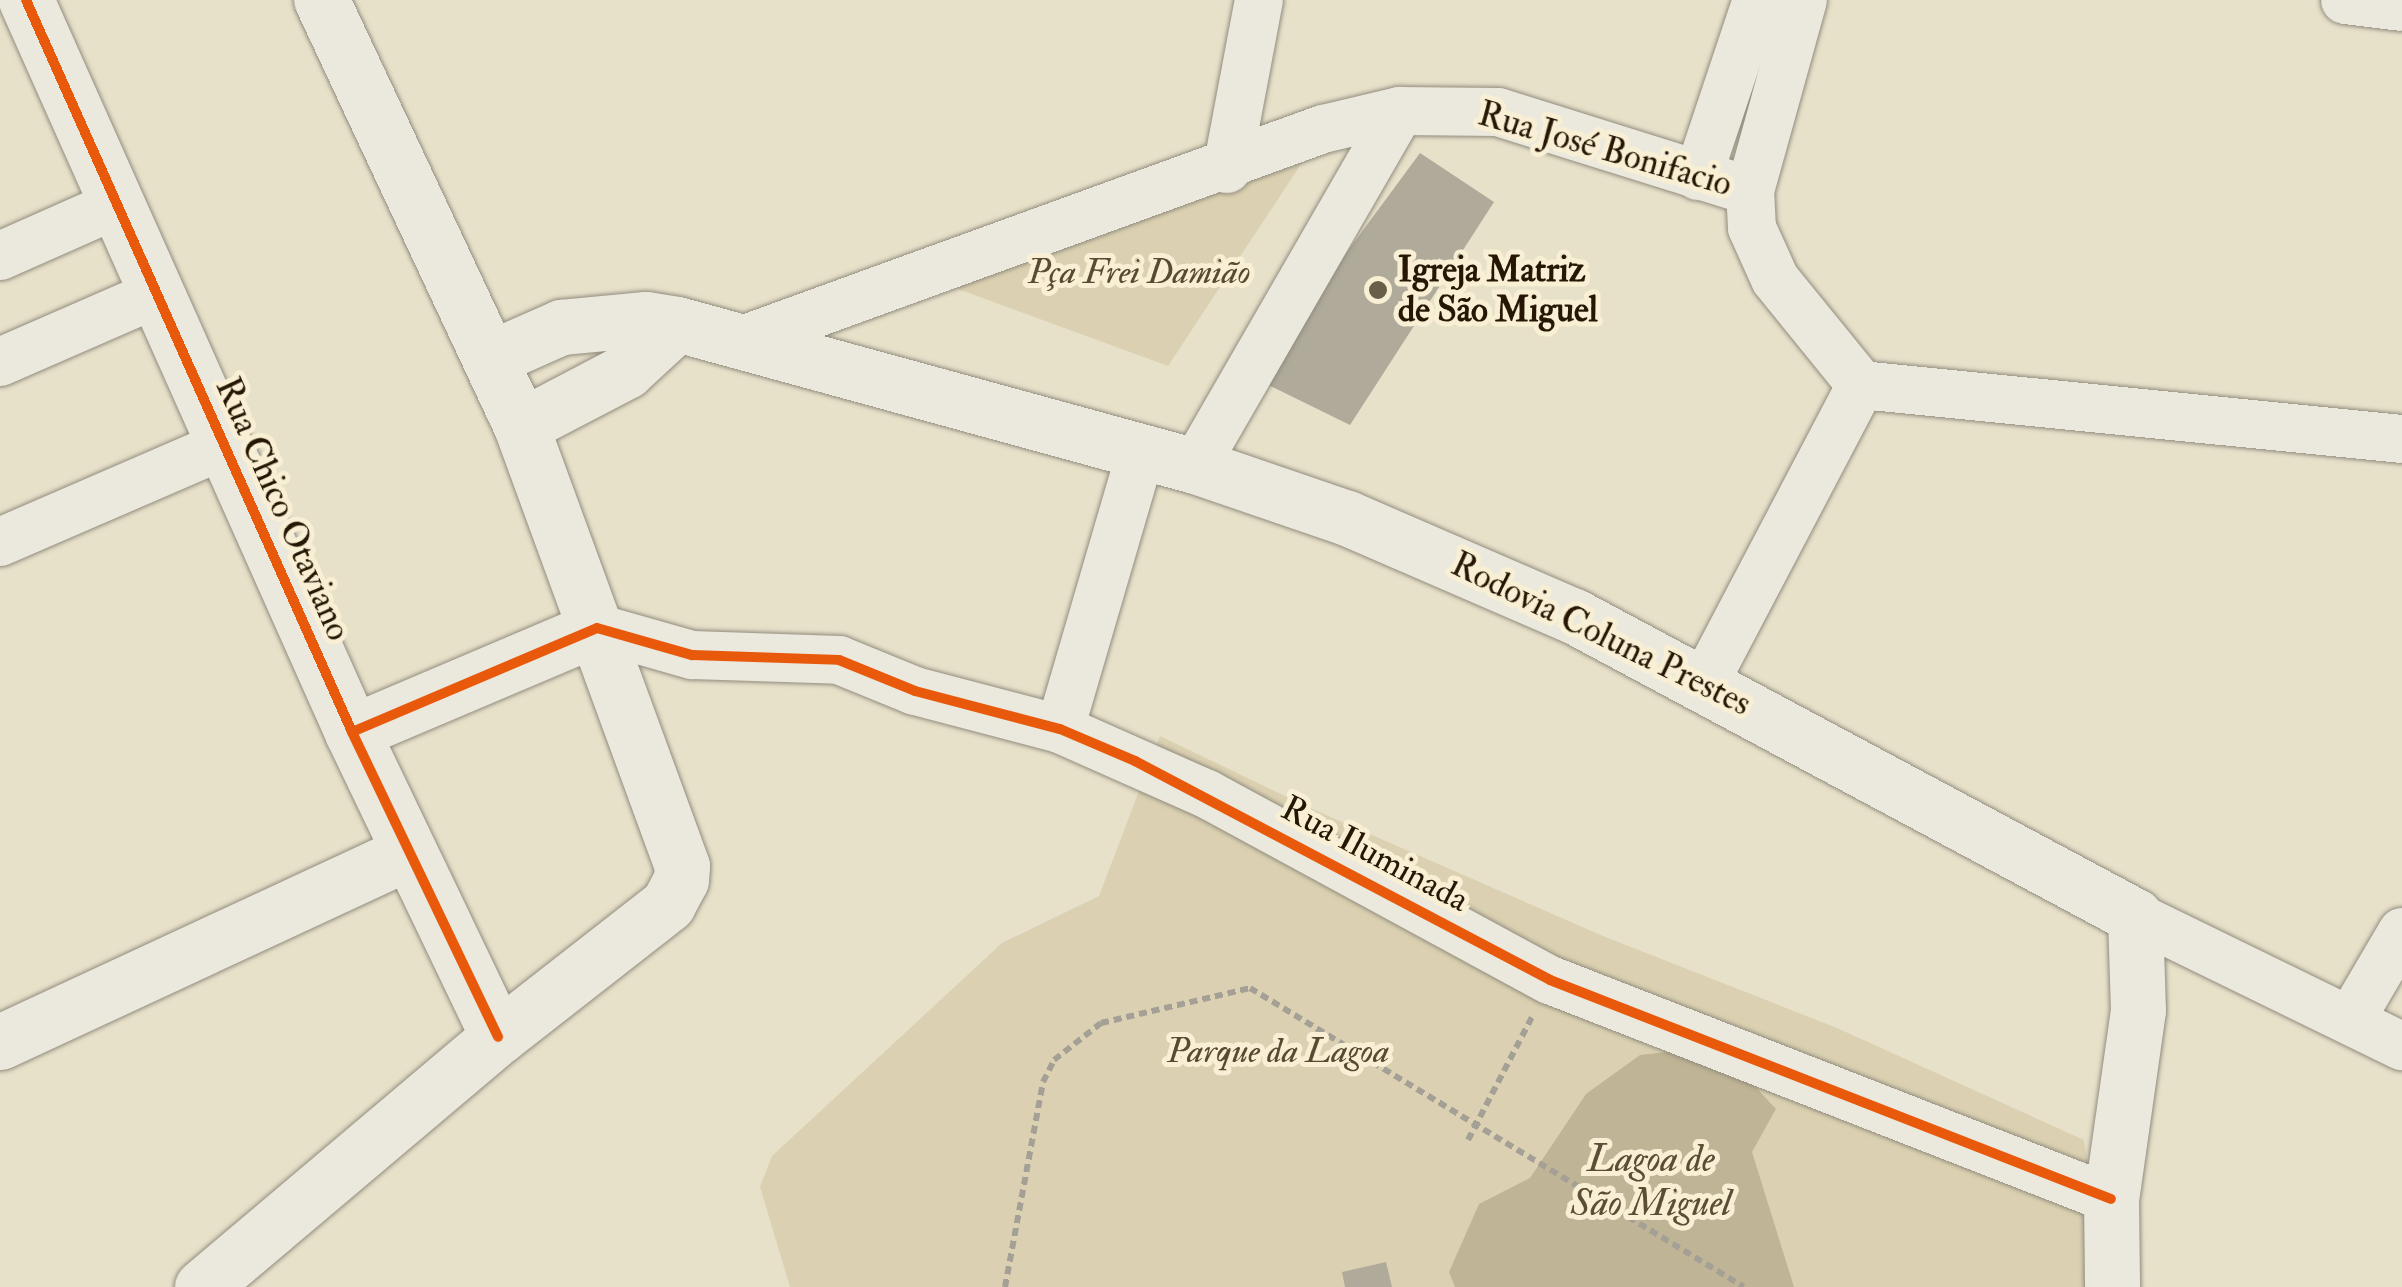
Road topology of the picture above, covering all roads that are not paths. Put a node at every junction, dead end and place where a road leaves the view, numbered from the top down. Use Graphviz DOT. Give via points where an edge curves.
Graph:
graph roads {
  1 [pos="26,0"];
  2 [pos="321,0"];
  3 [pos="1259,0"];
  4 [pos="1757,0"];
  5 [pos="1803,0"];
  6 [pos="2345,0"];
  7 [pos="2402,6"];
  8 [pos="1400,111"];
  9 [pos="1227,170"];
  10 [pos="1698,176"];
  11 [pos="1750,192"];
  12 [pos="115,205"];
  13 [pos="0,256"];
  14 [pos="158,293"];
  15 [pos="860,300"];
  16 [pos="677,324"];
  17 [pos="745,339"];
  18 [pos="810,355"];
  19 [pos="492,358"];
  20 [pos="0,362"];
  21 [pos="1861,385"];
  22 [pos="520,426"];
  23 [pos="2402,439"];
  24 [pos="224,445"];
  25 [pos="1141,452"];
  26 [pos="1195,466"];
  27 [pos="0,542"];
  28 [pos="597,628"];
  29 [pos="1705,682"];
  30 [pos="1060,730"];
  31 [pos="352,732"];
  32 [pos="410,852"];
  33 [pos="2136,916"];
  34 [pos="2402,932"];
  35 [pos="2351,1019"];
  36 [pos="498,1037"];
  37 [pos="0,1042"];
  38 [pos="2402,1046"];
  39 [pos="2111,1199"];
  40 [pos="202,1287"];
  41 [pos="2112,1287"];
  1 -- 12 [label="street, Rua Chico Otaviano"];
  2 -- 19 [label="street"];
  3 -- 9 [label="street"];
  4 -- 10 [label="street"];
  5 -- 11 [label="street"];
  6 -- 7 [label="street"];
  8 -- 9 [label="street, Rua José Bonifacio" via="1323,129"];
  8 -- 10 [label="street, Rua José Bonifacio" via="1498,112"];
  8 -- 26 [label="street"];
  9 -- 15 [label="street, Rua José Bonifacio"];
  10 -- 11 [label="street, Rua José Bonifacio"];
  11 -- 21 [label="street" via="1752,228 1775,279"];
  12 -- 13 [label="street"];
  12 -- 14 [label="street, Rua Chico Otaviano"];
  14 -- 20 [label="street"];
  14 -- 24 [label="street, Rua Chico Otaviano"];
  15 -- 17 [label="street, Rua José Bonifacio"];
  15 -- 18 [label="street"];
  16 -- 17 [label="street, Rodovia Coluna Prestes"];
  16 -- 19 [label="street, Rodovia Coluna Prestes" via="646,319 560,327"];
  16 -- 22 [label="street" via="626,370"];
  17 -- 18 [label="street, Rodovia Coluna Prestes"];
  18 -- 25 [label="street, Rodovia Coluna Prestes"];
  19 -- 22 [label="street"];
  21 -- 23 [label="street"];
  21 -- 29 [label="street"];
  22 -- 28 [label="street"];
  24 -- 27 [label="street"];
  24 -- 31 [label="street, Rua Chico Otaviano"];
  25 -- 26 [label="street, Rodovia Coluna Prestes"];
  25 -- 30 [label="street"];
  26 -- 29 [label="street, Rodovia Coluna Prestes" via="1461,565"];
  28 -- 30 [label="street, Rua Iluminada" via="692,654 840,660 915,691"];
  28 -- 31 [label="street"];
  28 -- 36 [label="street" via="682,866 668,904"];
  29 -- 33 [label="street, Rodovia Coluna Prestes"];
  30 -- 39 [label="street, Rua Iluminada" via="1206,794 1550,980"];
  31 -- 32 [label="street, Rua Chico Otaviano"];
  32 -- 36 [label="street, Rua Chico Otaviano"];
  32 -- 37 [label="street"];
  33 -- 35 [label="street"];
  33 -- 39 [label="street" via="2136,1030"];
  34 -- 35 [label="street"];
  35 -- 38 [label="street"];
  36 -- 40 [label="street"];
  39 -- 41 [label="street"];
}
